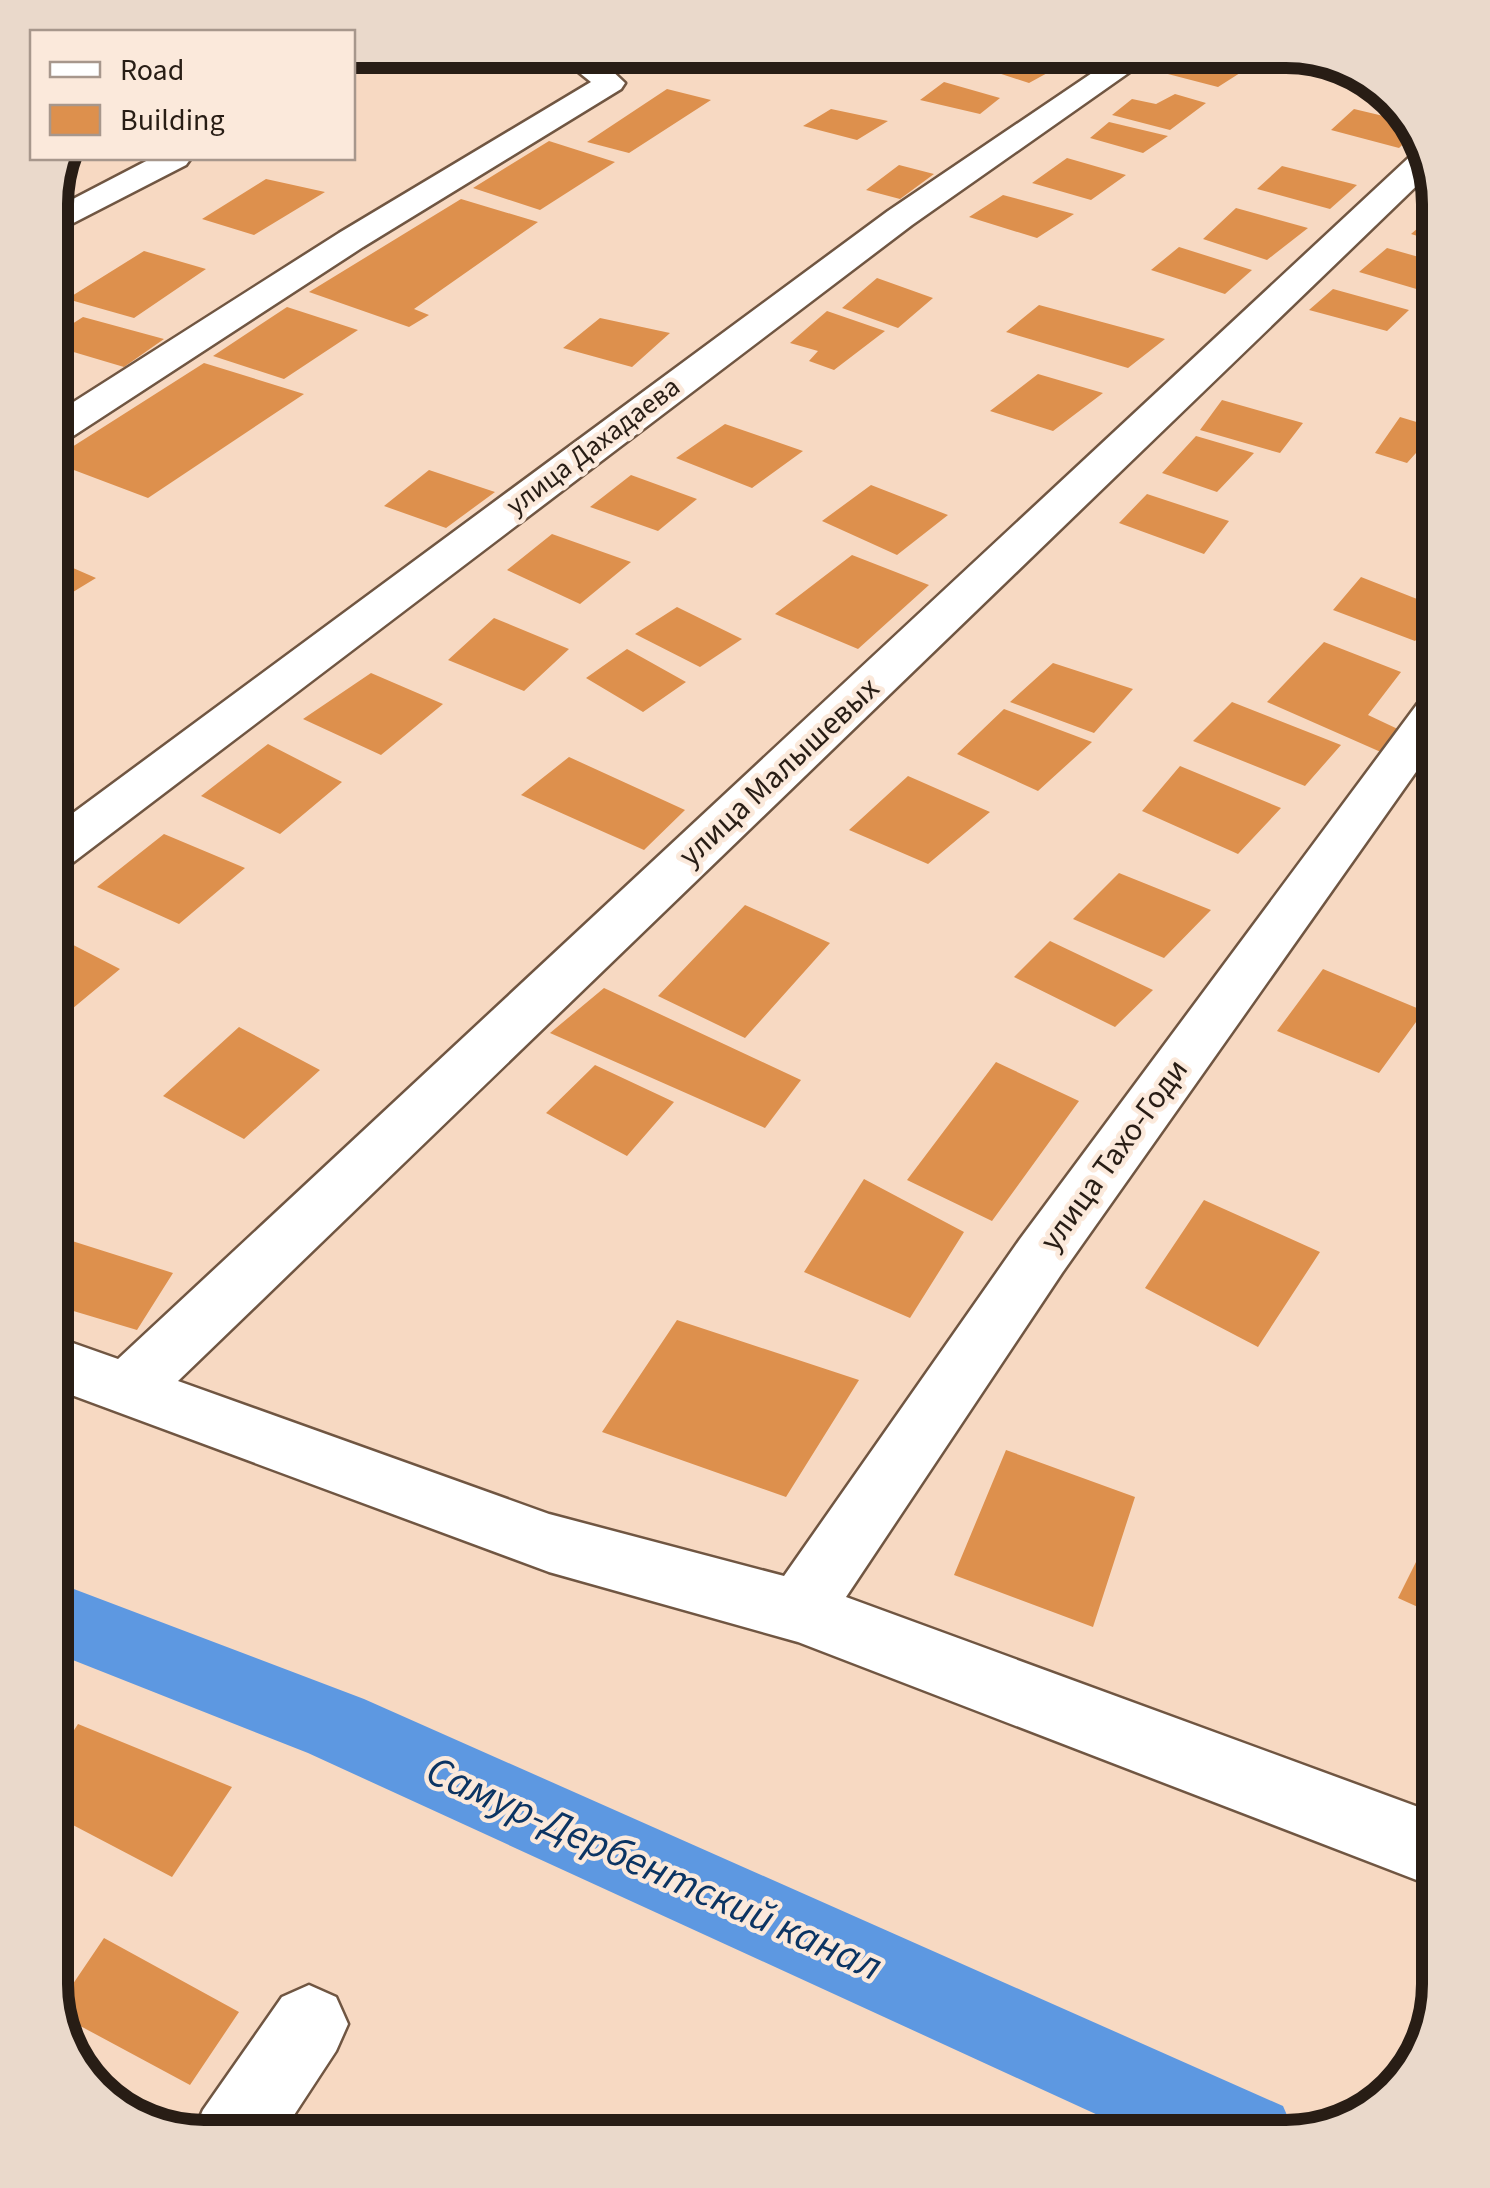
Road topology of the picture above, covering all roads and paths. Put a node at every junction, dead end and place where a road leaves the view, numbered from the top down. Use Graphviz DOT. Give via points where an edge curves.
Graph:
graph roads {
  1 [pos="593,68"];
  2 [pos="1120,68"];
  3 [pos="171,160"];
  4 [pos="1418,167"];
  5 [pos="68,215"];
  6 [pos="68,422"];
  7 [pos="1422,731"];
  8 [pos="68,842"];
  9 [pos="68,1367"];
  10 [pos="130,1387"];
  11 [pos="799,1611"];
  12 [pos="1422,1845"];
  13 [pos="309,2024"];
  14 [pos="243,2120"];
  1 -- 6 [label="street" via="610,83"];
  2 -- 8 [label="street, улица Дахадаева" via="884,230"];
  3 -- 5 [label="street"];
  4 -- 10 [label="street, улица Малышевых"];
  7 -- 11 [label="street, улица Тахо-Годи" via="1041,1256"];
  9 -- 10 [label="street"];
  10 -- 11 [label="street" via="549,1543"];
  11 -- 12 [label="street"];
  13 -- 14 [label="street"];
}
